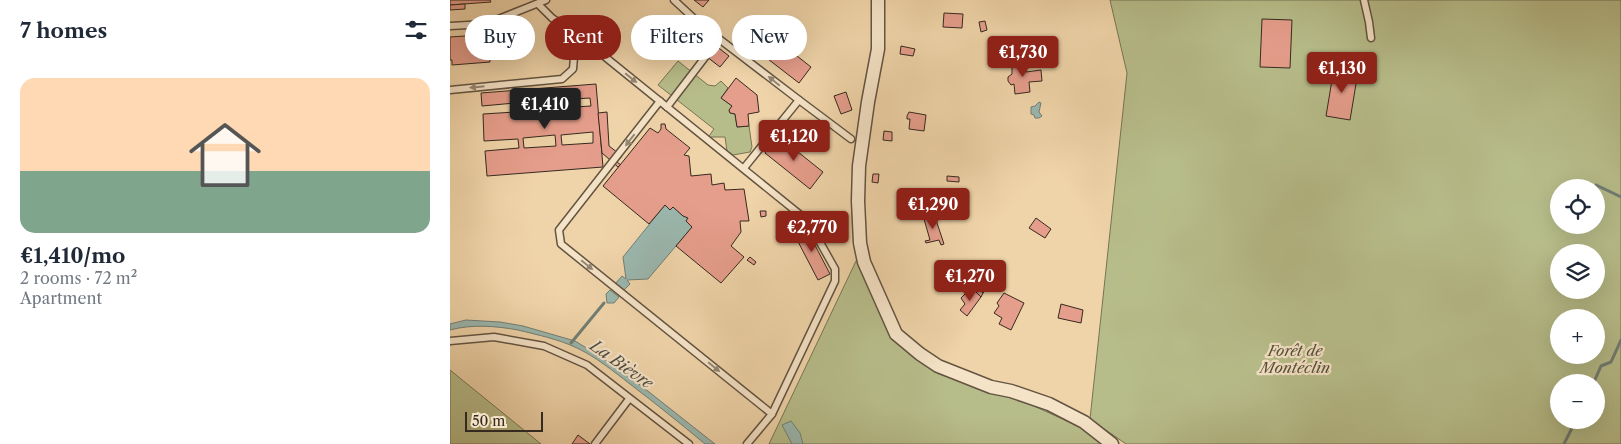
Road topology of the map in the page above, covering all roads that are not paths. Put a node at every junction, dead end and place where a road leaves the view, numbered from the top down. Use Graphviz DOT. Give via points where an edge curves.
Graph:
graph roads {
  1 [pos="546,0"];
  2 [pos="674,0"];
  3 [pos="878,0"];
  4 [pos="1364,0"];
  5 [pos="538,4"];
  6 [pos="549,15"];
  7 [pos="450,26"];
  8 [pos="1371,38"];
  9 [pos="574,60"];
  10 [pos="609,60"];
  11 [pos="703,60"];
  12 [pos="450,90"];
  13 [pos="799,100"];
  14 [pos="660,101"];
  15 [pos="667,106"];
  16 [pos="851,139"];
  17 [pos="744,168"];
  18 [pos="450,341"];
  19 [pos="629,399"];
  20 [pos="772,414"];
  21 [pos="595,444"];
  22 [pos="689,444"];
  23 [pos="747,444"];
  24 [pos="1112,444"];
  1 -- 5 [label="lane"];
  13 -- 2 [label="lane, one-way"];
  3 -- 24 [label="street" via="878,49 860,166 860,243 864,262 896,334 938,366 991,387 1049,404 1084,422"];
  4 -- 8 [label="lane"];
  5 -- 6 [label="lane"];
  5 -- 7 [label="lane" via="486,24"];
  9 -- 12 [label="lane, one-way" via="574,69 562,79"];
  10 -- 14 [label="lane, one-way"];
  11 -- 15 [label="lane"];
  13 -- 16 [label="lane"];
  13 -- 17 [label="lane"];
  14 -- 15 [label="lane"];
  14 -- 20 [label="lane, one-way" via="559,230 561,244"];
  15 -- 17 [label="lane"];
  17 -- 20 [label="lane" via="808,221 835,269 835,281"];
  18 -- 19 [label="lane" via="494,337 544,346 587,365"];
  19 -- 21 [label="lane"];
  19 -- 22 [label="lane"];
  20 -- 23 [label="lane"];
}
